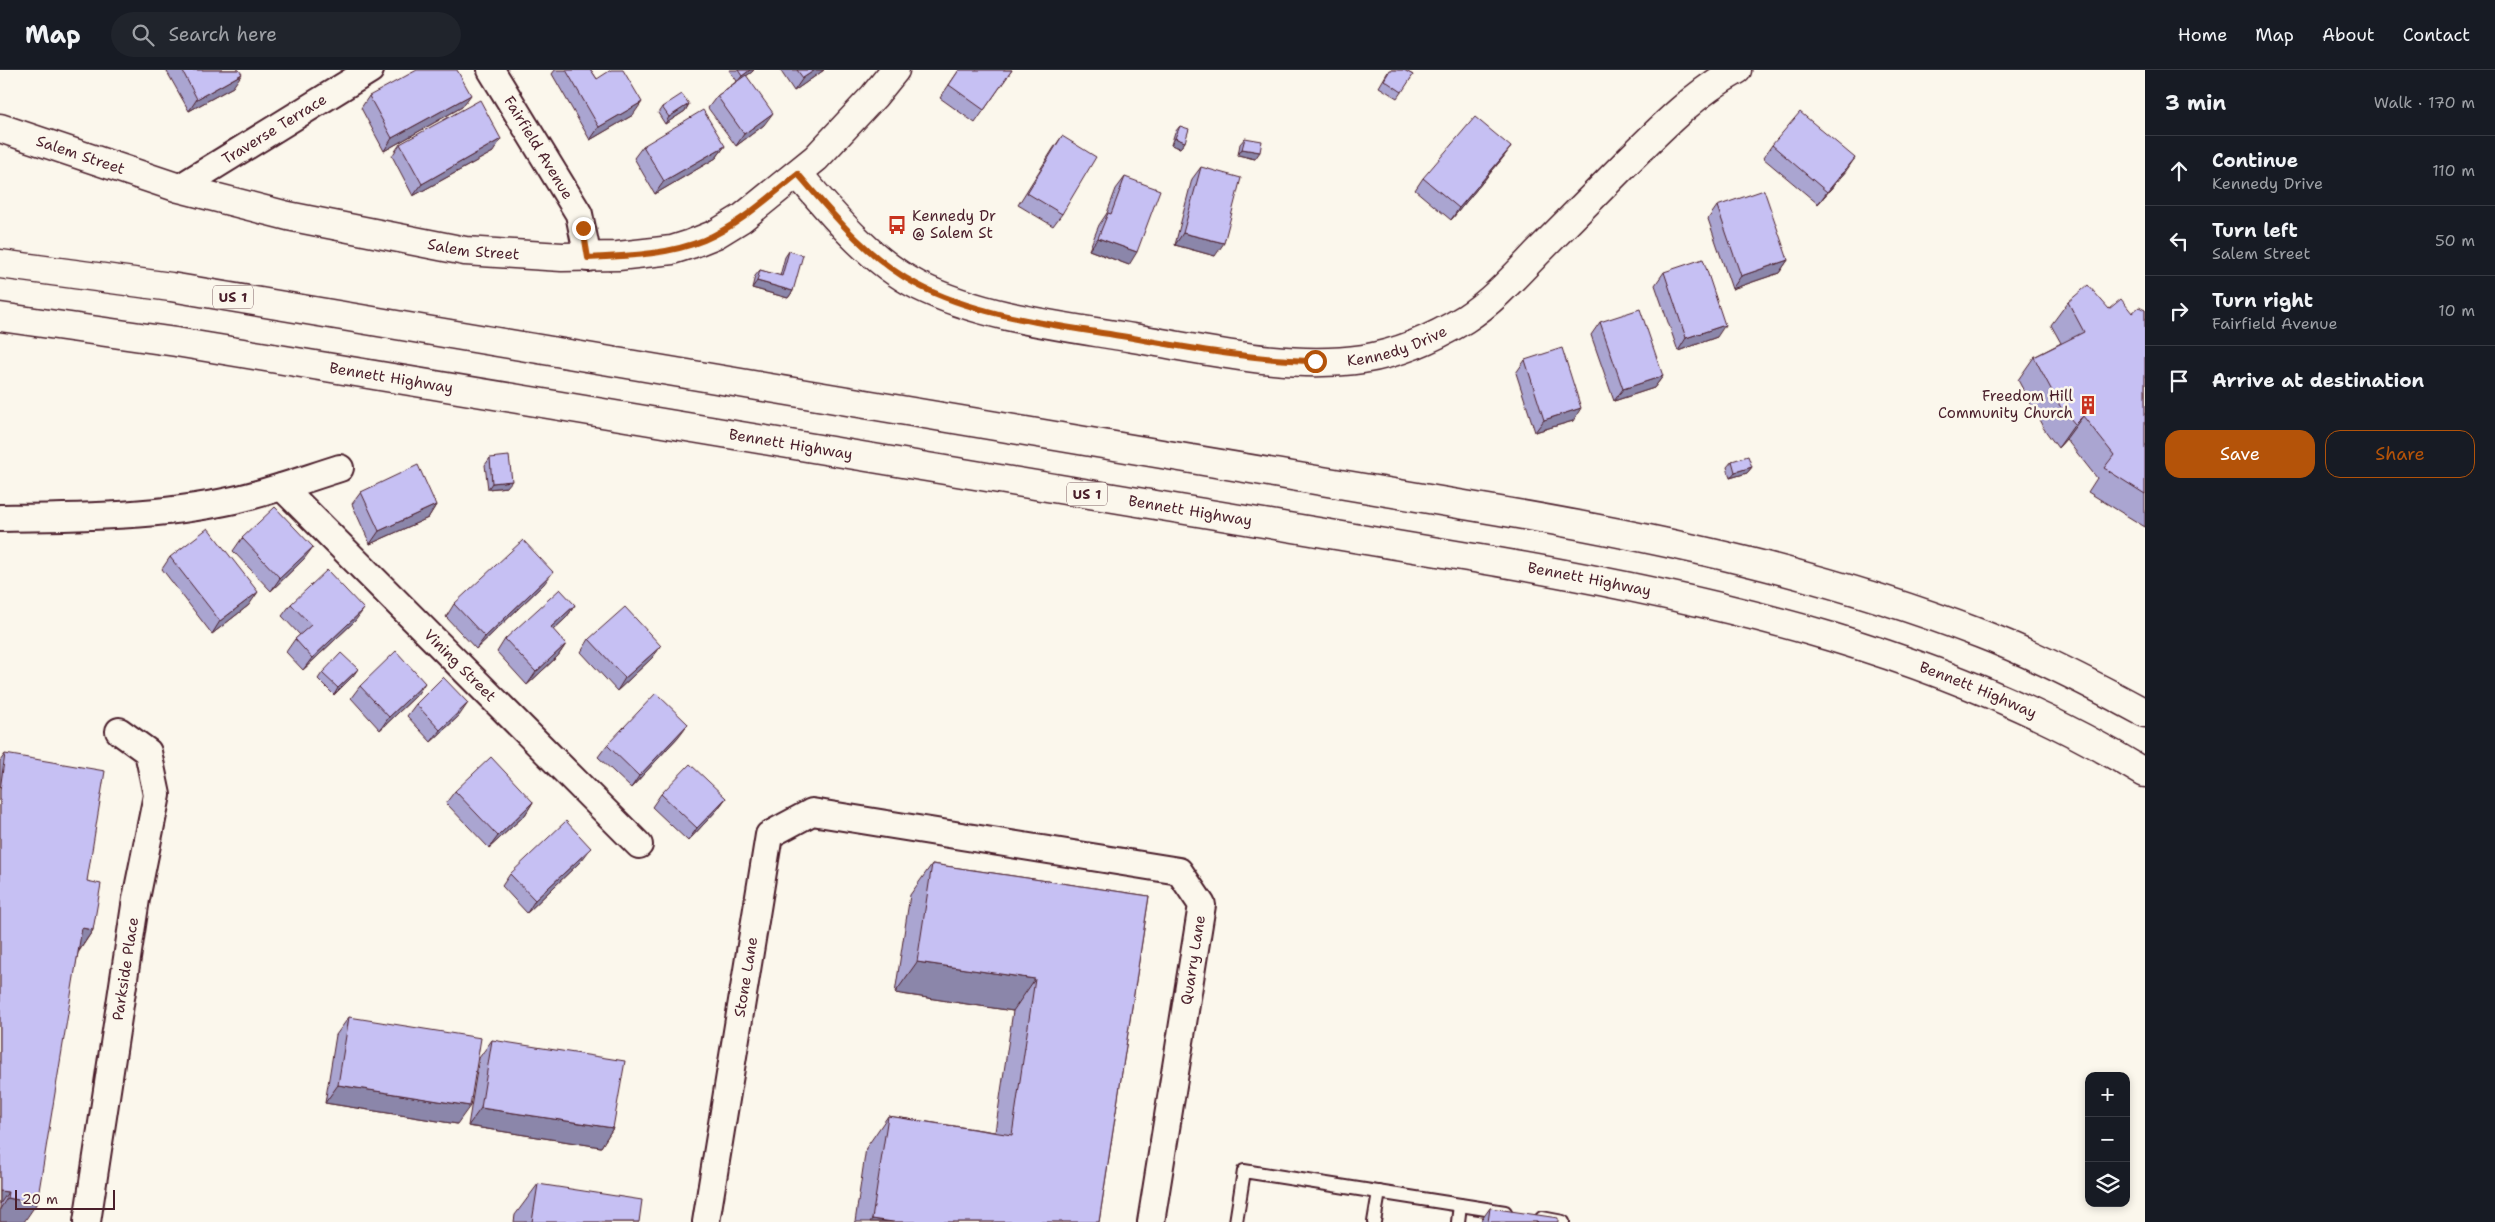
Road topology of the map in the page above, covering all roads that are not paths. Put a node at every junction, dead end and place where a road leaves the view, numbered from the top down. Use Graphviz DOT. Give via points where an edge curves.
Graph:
graph roads {
  1 [pos="370,70"];
  2 [pos="491,70"];
  3 [pos="895,70"];
  4 [pos="1737,70"];
  5 [pos="0,128"];
  6 [pos="798,174"];
  7 [pos="179,188"];
  8 [pos="588,258"];
  9 [pos="0,264"];
  10 [pos="0,318"];
  11 [pos="340,468"];
  12 [pos="282,487"];
  13 [pos="0,518"];
  14 [pos="2145,713"];
  15 [pos="120,732"];
  16 [pos="2145,773"];
  17 [pos="865,821"];
  18 [pos="639,845"];
  19 [pos="1379,1192"];
  20 [pos="1460,1206"];
  21 [pos="86,1222"];
  22 [pos="706,1222"];
  23 [pos="1151,1222"];
  24 [pos="1236,1222"];
  25 [pos="1374,1222"];
  26 [pos="1458,1222"];
  27 [pos="1563,1222"];
  1 -- 7 [label="street, Traverse Terrace"];
  2 -- 8 [label="street, Fairfield Avenue" via="579,214"];
  3 -- 6 [label="main road, Salem Street"];
  4 -- 6 [label="main road, Kennedy Drive" via="1654,135 1485,304 1442,332 1416,344 1361,359 1292,361 1247,356 1067,327 962,303 917,285 882,261 862,244"];
  5 -- 7 [label="main road, Salem Street"];
  6 -- 8 [label="main road, Salem Street" via="742,218 704,240 672,250"];
  7 -- 8 [label="main road, Salem Street" via="288,216 465,252"];
  9 -- 14 [label="main road, US 1" via="180,288 1636,536 1809,577 1982,634 2041,659"];
  10 -- 16 [label="main road, Bennett Highway / US 1" via="176,342 1557,572 1676,597 1802,628 1918,666 2021,707"];
  11 -- 12 [label="street"];
  12 -- 13 [label="street" via="234,500 127,515"];
  12 -- 18 [label="street, Vining Street"];
  15 -- 21 [label="street, Parkside Place" via="148,752 157,795 136,899"];
  17 -- 22 [label="street, Stone Lane" via="812,812 770,835"];
  17 -- 23 [label="street, Quarry Lane" via="1179,871 1202,904"];
  19 -- 20 [label="lane"];
  19 -- 24 [label="lane" via="1244,1170"];
  19 -- 25 [label="lane"];
  20 -- 26 [label="lane"];
  20 -- 27 [label="lane"];
}
